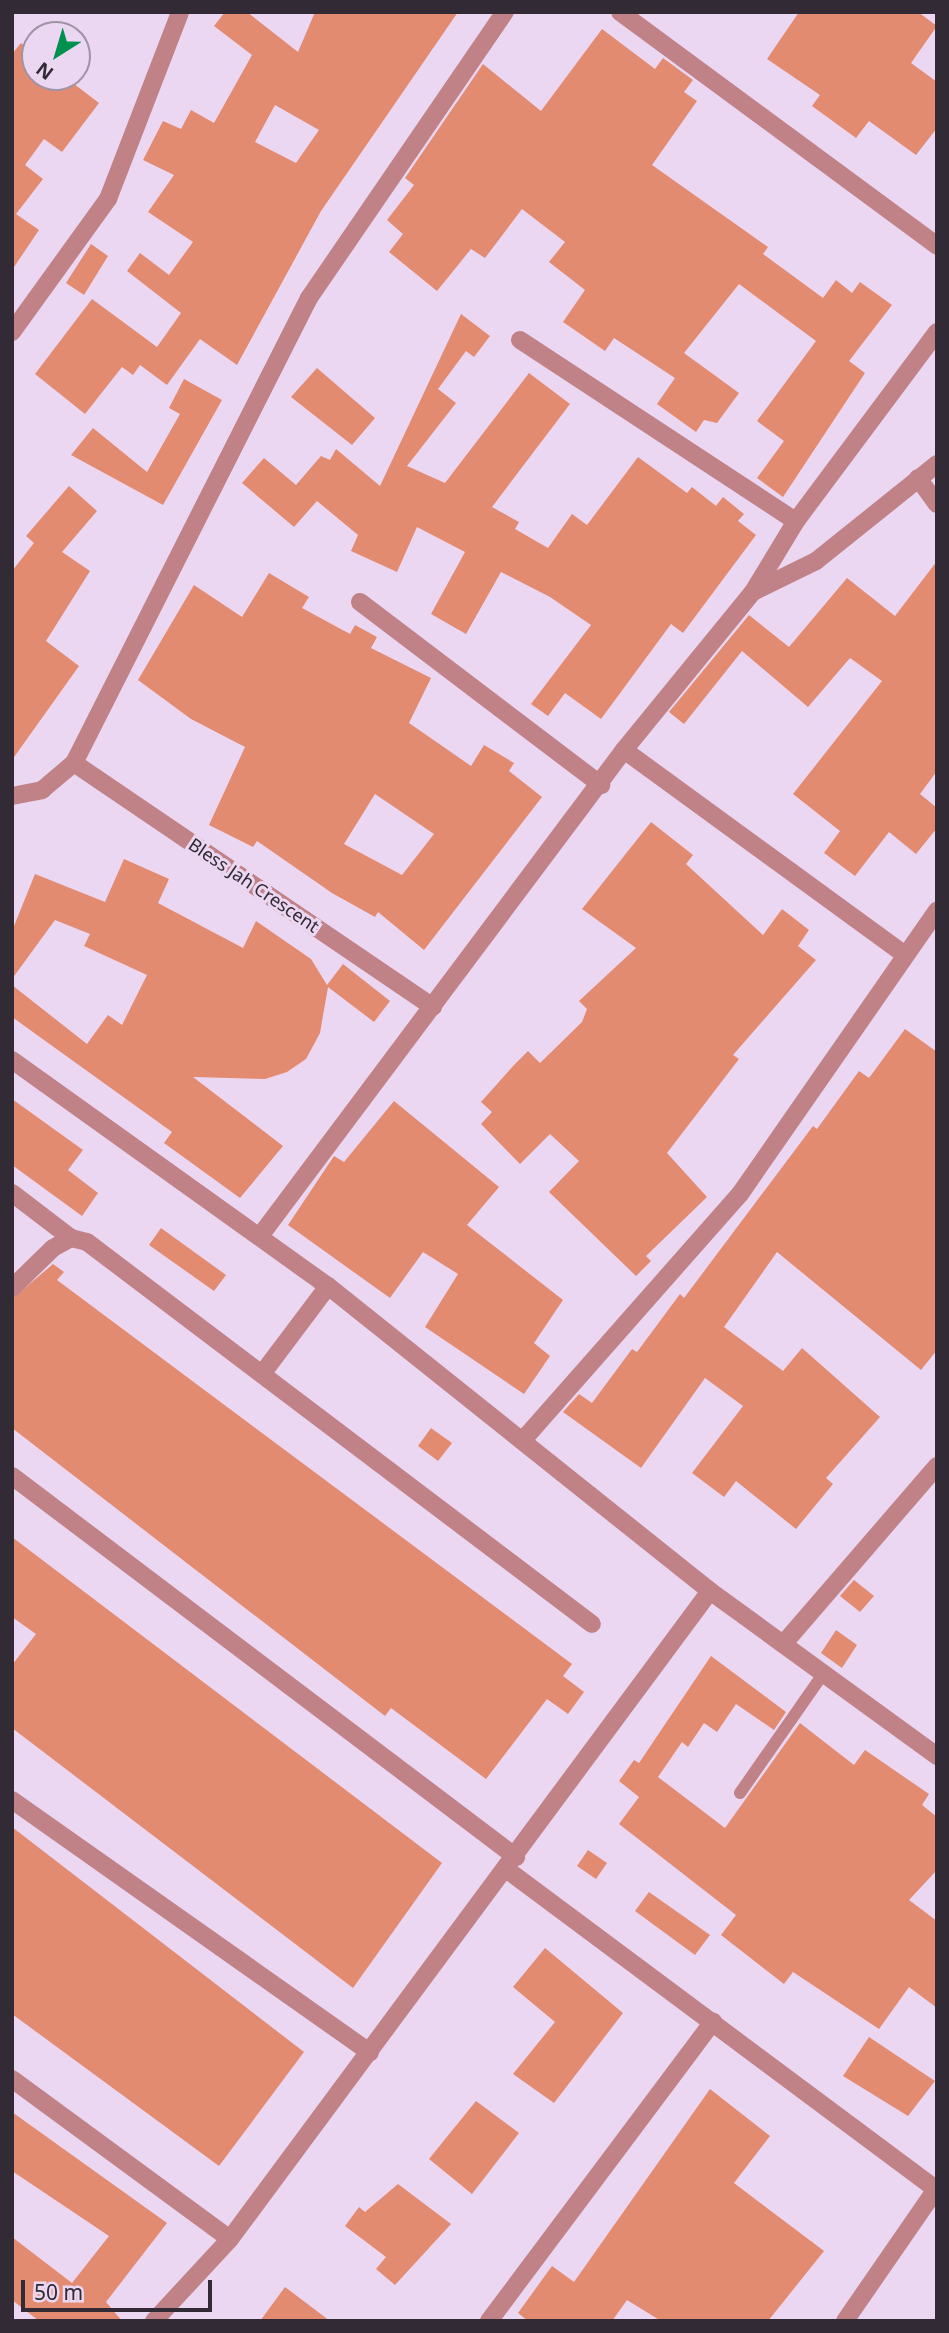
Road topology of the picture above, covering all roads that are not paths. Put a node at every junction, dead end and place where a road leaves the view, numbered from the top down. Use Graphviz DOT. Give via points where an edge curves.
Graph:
graph roads {
  1 [pos="180,12"];
  2 [pos="505,12"];
  3 [pos="620,12"];
  4 [pos="937,246"];
  5 [pos="12,332"];
  6 [pos="937,332"];
  7 [pos="520,340"];
  8 [pos="937,464"];
  9 [pos="918,478"];
  10 [pos="937,505"];
  11 [pos="796,521"];
  12 [pos="753,592"];
  13 [pos="360,602"];
  14 [pos="624,750"];
  15 [pos="74,764"];
  16 [pos="601,785"];
  17 [pos="12,796"];
  18 [pos="937,911"];
  19 [pos="905,956"];
  20 [pos="433,1007"];
  21 [pos="12,1060"];
  22 [pos="12,1193"];
  23 [pos="260,1236"];
  24 [pos="71,1238"];
  25 [pos="328,1286"];
  26 [pos="12,1288"];
  27 [pos="262,1374"];
  28 [pos="523,1440"];
  29 [pos="937,1466"];
  30 [pos="12,1476"];
  31 [pos="710,1591"];
  32 [pos="592,1624"];
  33 [pos="785,1642"];
  34 [pos="823,1674"];
  35 [pos="937,1756"];
  36 [pos="740,1793"];
  37 [pos="12,1800"];
  38 [pos="511,1863"];
  39 [pos="713,2022"];
  40 [pos="370,2053"];
  41 [pos="15,2087"];
  42 [pos="937,2189"];
  43 [pos="230,2239"];
  44 [pos="155,2321"];
  45 [pos="489,2321"];
  46 [pos="845,2321"];
  1 -- 5 [label="street" via="108,199"];
  2 -- 15 [label="street" via="309,298"];
  3 -- 4 [label="street"];
  6 -- 11 [label="street"];
  7 -- 11 [label="street"];
  8 -- 9 [label="street"];
  9 -- 10 [label="street"];
  9 -- 12 [label="street" via="816,561"];
  11 -- 12 [label="street"];
  12 -- 14 [label="street"];
  13 -- 16 [label="street"];
  14 -- 16 [label="street"];
  14 -- 19 [label="street"];
  15 -- 17 [label="street" via="42,790"];
  15 -- 20 [label="street, Bless Jah Crescent"];
  16 -- 20 [label="street"];
  18 -- 19 [label="street"];
  19 -- 28 [label="street" via="740,1194"];
  20 -- 23 [label="street"];
  21 -- 23 [label="street"];
  22 -- 24 [label="street"];
  23 -- 25 [label="street"];
  24 -- 26 [label="street"];
  24 -- 27 [label="street" via="87,1242"];
  25 -- 27 [label="street"];
  25 -- 28 [label="street"];
  27 -- 32 [label="street"];
  28 -- 31 [label="street"];
  29 -- 33 [label="street"];
  30 -- 38 [label="street"];
  31 -- 33 [label="street"];
  31 -- 38 [label="street"];
  33 -- 34 [label="street"];
  34 -- 35 [label="street"];
  34 -- 36 [label="lane"];
  37 -- 40 [label="street"];
  38 -- 39 [label="street"];
  38 -- 40 [label="street"];
  39 -- 42 [label="street"];
  39 -- 45 [label="street"];
  40 -- 43 [label="street"];
  41 -- 43 [label="street"];
  42 -- 46 [label="street"];
  43 -- 44 [label="street"];
}
